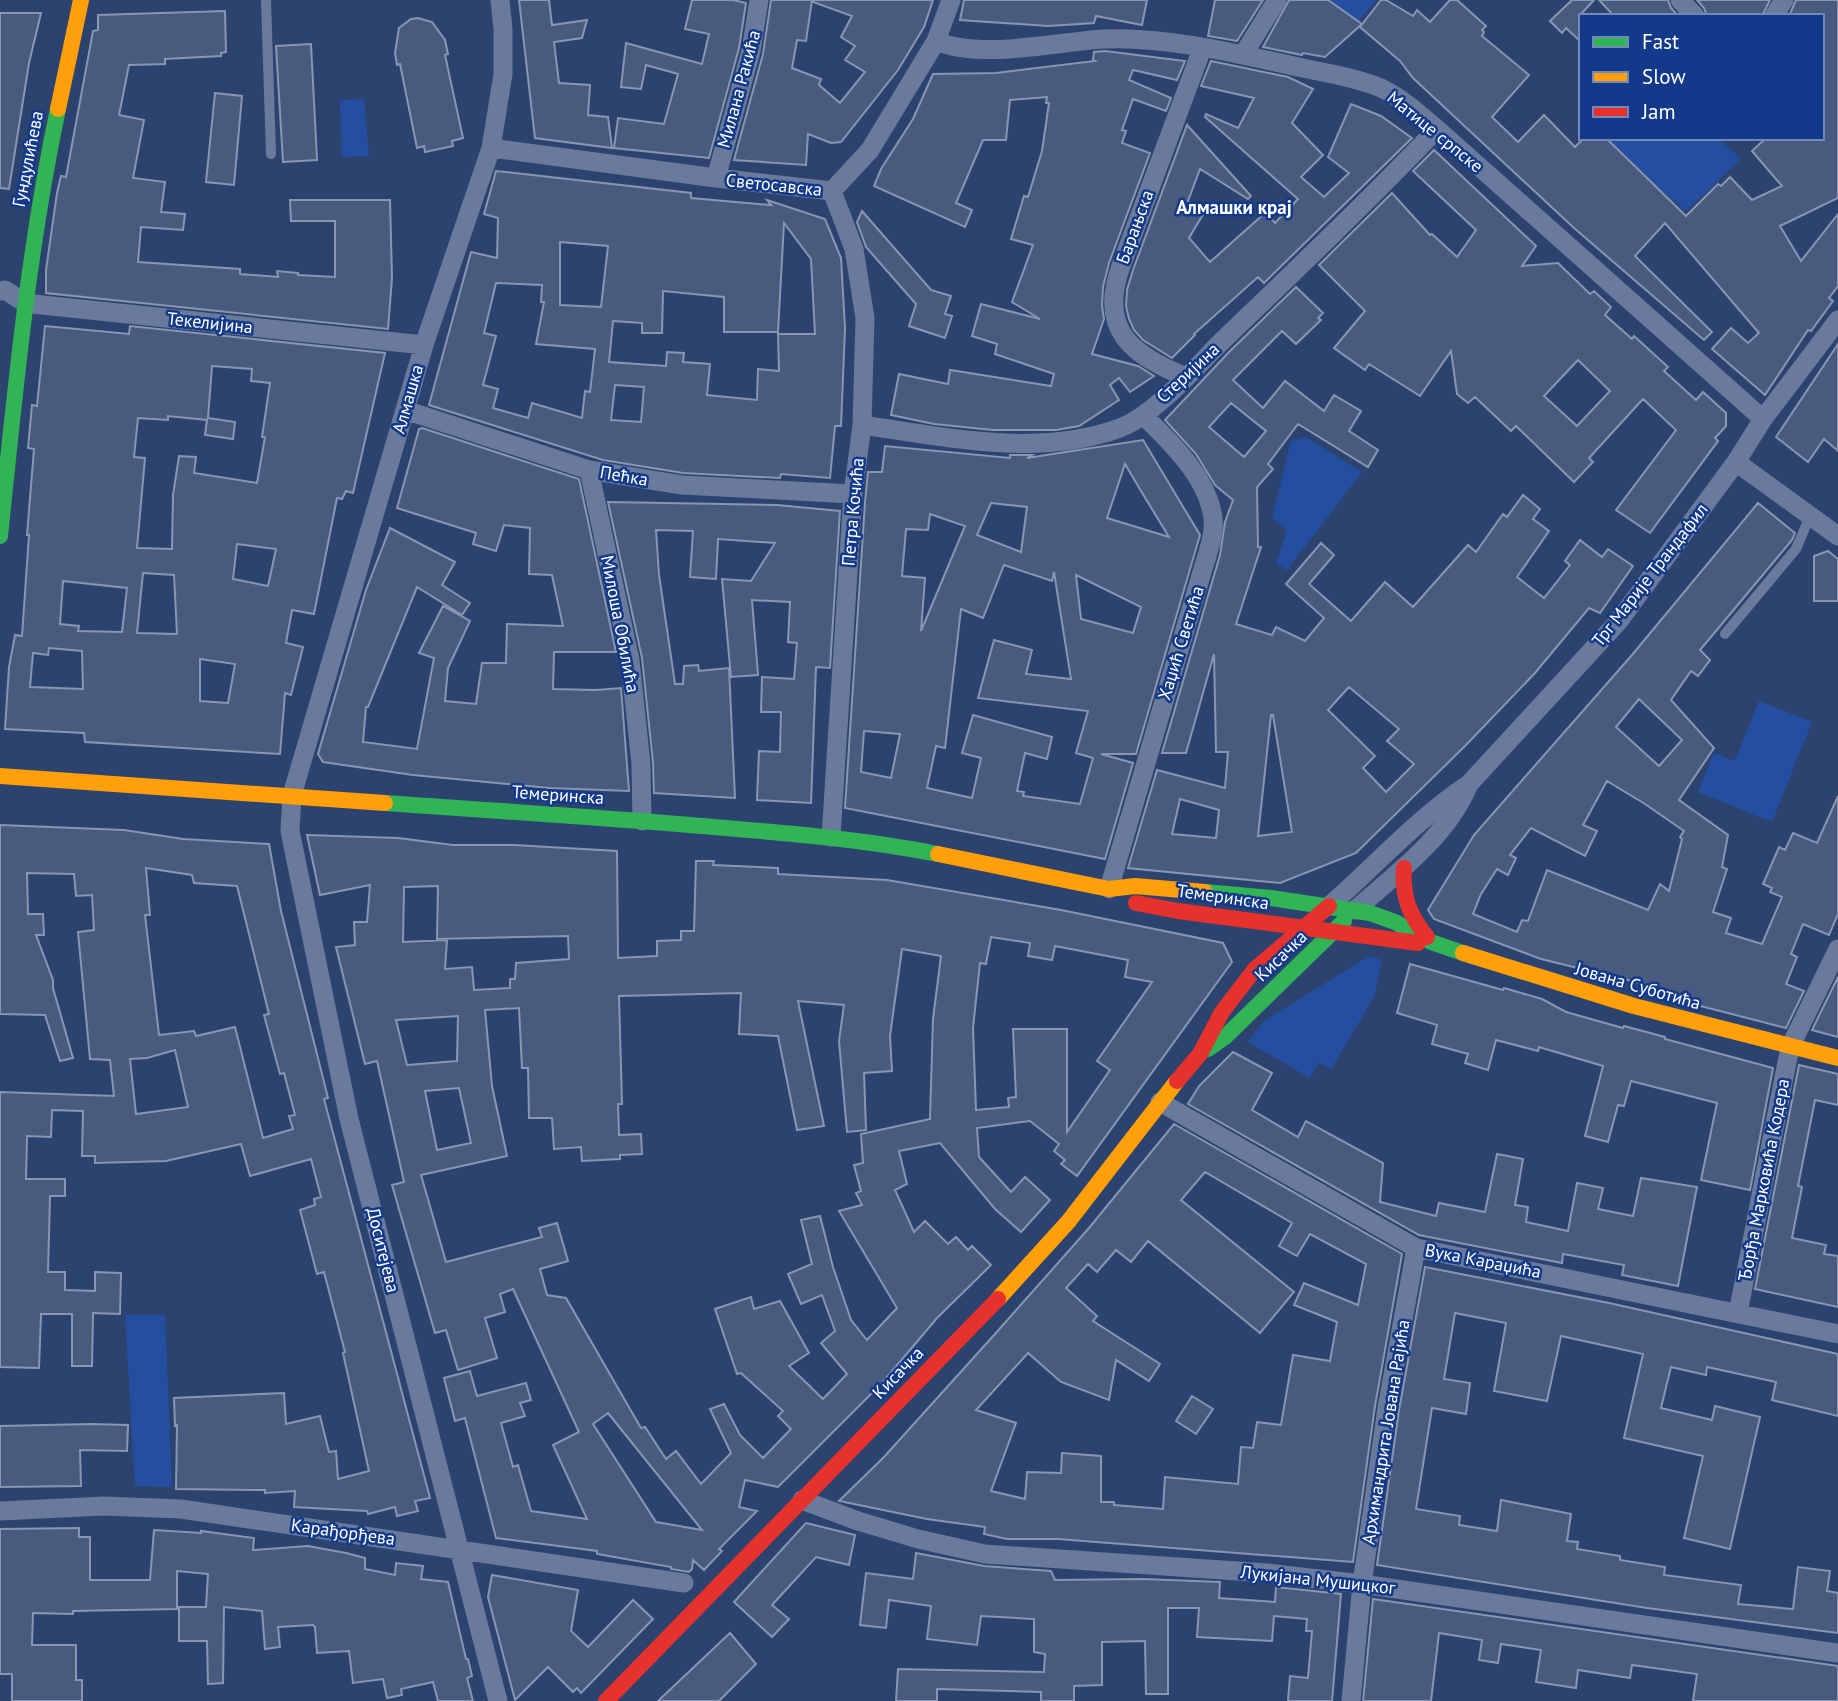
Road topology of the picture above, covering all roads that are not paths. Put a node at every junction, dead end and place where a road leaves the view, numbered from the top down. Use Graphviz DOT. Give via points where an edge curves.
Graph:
graph roads {
  1 [pos="81,0"];
  2 [pos="266,0"];
  3 [pos="500,0"];
  4 [pos="760,0"];
  5 [pos="951,0"];
  6 [pos="1277,0"];
  7 [pos="1680,0"];
  8 [pos="1693,14"];
  9 [pos="936,41"];
  10 [pos="1202,49"];
  11 [pos="1245,56"];
  12 [pos="1437,129"];
  13 [pos="491,148"];
  14 [pos="271,154"];
  15 [pos="716,178"];
  16 [pos="831,191"];
  17 [pos="0,290"];
  18 [pos="25,303"];
  19 [pos="1838,320"];
  20 [pos="425,345"];
  21 [pos="1186,377"];
  22 [pos="405,410"];
  23 [pos="1143,415"];
  24 [pos="1763,419"];
  25 [pos="862,425"];
  26 [pos="1736,462"];
  27 [pos="589,470"];
  28 [pos="853,494"];
  29 [pos="1810,516"];
  30 [pos="0,536"];
  31 [pos="1838,536"];
  32 [pos="1725,634"];
  33 [pos="0,776"];
  34 [pos="1469,784"];
  35 [pos="292,795"];
  36 [pos="642,821"];
  37 [pos="831,837"];
  38 [pos="1404,868"];
  39 [pos="1108,889"];
  40 [pos="1329,906"];
  41 [pos="1355,910"];
  42 [pos="1234,919"];
  43 [pos="1304,927"];
  44 [pos="1335,930"];
  45 [pos="1249,933"];
  46 [pos="1431,942"];
  47 [pos="1838,949"];
  48 [pos="1255,950"];
  49 [pos="1255,969"];
  50 [pos="1791,1047"];
  51 [pos="1200,1055"];
  52 [pos="1838,1058"];
  53 [pos="1160,1102"];
  54 [pos="1416,1248"];
  55 [pos="1738,1313"];
  56 [pos="1838,1334"];
  57 [pos="802,1500"];
  58 [pos="0,1511"];
  59 [pos="459,1548"];
  60 [pos="684,1583"];
  61 [pos="1362,1584"];
  62 [pos="1838,1653"];
  63 [pos="498,1701"];
  64 [pos="606,1701"];
  65 [pos="1351,1701"];
  1 -- 18 [label="main road, Гундулићева" via="41,190"];
  2 -- 14 [label="lane"];
  3 -- 13 [label="street, Алмашка" via="503,74"];
  4 -- 15 [label="street, Милана Ракића" via="751,51"];
  5 -- 9 [label="street, Светосавска"];
  6 -- 11 [label="street"];
  7 -- 8 [label="street"];
  9 -- 10 [label="street, Матице српске" via="965,48 1018,48 1137,39"];
  9 -- 16 [label="street, Светосавска" via="870,150"];
  10 -- 11 [label="street, Матице српске"];
  10 -- 21 [label="street, Барањска" via="1112,296 1117,325 1130,344 1153,363"];
  11 -- 12 [label="street, Матице српске" via="1372,85 1399,99"];
  12 -- 21 [label="street, Стеријина"];
  12 -- 24 [label="street, Матице српске"];
  13 -- 15 [label="street, Светосавска"];
  13 -- 20 [label="street, Алмашка"];
  15 -- 16 [label="street, Светосавска"];
  16 -- 25 [label="street, Петра Кочића" via="853,249 866,318"];
  17 -- 18 [label="street, Текелијина"];
  18 -- 20 [label="street, Текелијина"];
  18 -- 30 [label="main road, Гундулићева"];
  19 -- 24 [label="street, Трг Марије Трандафил"];
  20 -- 22 [label="street, Алмашка"];
  21 -- 23 [label="street, Стеријина"];
  22 -- 27 [label="street, Пећка"];
  22 -- 35 [label="street, Алмашка"];
  23 -- 25 [label="street, Стеријина" via="1118,428 1078,439 1013,443"];
  23 -- 39 [label="street, Хаџић Светића" via="1194,472 1209,500 1213,520 1202,572"];
  24 -- 26 [label="street, Трг Марије Трандафил"];
  25 -- 28 [label="street, Петра Кочића"];
  26 -- 29 [label="street"];
  26 -- 34 [label="street, Трг Марије Трандафил" via="1618,622"];
  27 -- 28 [label="street, Пећка" via="682,485"];
  27 -- 36 [label="street, Милоша Обилића" via="630,660"];
  28 -- 37 [label="street, Петра Кочића"];
  29 -- 31 [label="street"];
  29 -- 32 [label="lane" via="1796,549"];
  33 -- 35 [label="main road, Темеринска"];
  34 -- 38 [label="street, Трг Марије Трандафил" via="1447,825"];
  34 -- 40 [label="street, Трг Марије Трандафил"];
  35 -- 36 [label="main road, Темеринска"];
  35 -- 59 [label="street, Доситејева" via="290,831 349,1118"];
  36 -- 37 [label="main road, Темеринска"];
  37 -- 39 [label="main road, Темеринска" via="888,844"];
  38 -- 41 [label="street, Трг Марије Трандафил"];
  38 -- 46 [label="main road" via="1406,907"];
  39 -- 40 [label="main road, Темеринска" via="1135,886"];
  39 -- 42 [label="main road, Темеринска" via="1137,903"];
  40 -- 41 [label="main road, Јована Суботића"];
  40 -- 43 [label="main road, Кисачка"];
  41 -- 44 [label="main road, Кисачка"];
  41 -- 46 [label="main road, Јована Суботића" via="1395,922"];
  42 -- 43 [label="main road, Темеринска"];
  42 -- 45 [label="main road"];
  43 -- 44 [label="main road, Темеринска"];
  43 -- 49 [label="main road, Кисачка"];
  44 -- 46 [label="main road, Јована Суботића" via="1399,942"];
  44 -- 51 [label="main road, Кисачка" via="1225,1037"];
  46 -- 50 [label="main road, Јована Суботића" via="1634,1006"];
  47 -- 50 [label="street, Ђорђа Марковића Кодера"];
  48 -- 49 [label="main road"];
  49 -- 51 [label="main road, Кисачка" via="1222,1012"];
  50 -- 52 [label="main road, Јована Суботића"];
  50 -- 55 [label="street, Ђорђа Марковића Кодера"];
  51 -- 53 [label="main road, Кисачка"];
  53 -- 54 [label="street, Вука Караџића"];
  53 -- 57 [label="main road, Кисачка" via="1017,1280"];
  54 -- 55 [label="street, Вука Караџића"];
  54 -- 61 [label="street, Архимандрита Јована Рајића"];
  55 -- 56 [label="street, Вука Караџића"];
  57 -- 61 [label="street, Лукијана Мушицког" via="894,1532 985,1554"];
  57 -- 64 [label="main road, Кисачка"];
  58 -- 59 [label="street, Карађорђева" via="181,1508"];
  59 -- 60 [label="street, Карађорђева"];
  59 -- 63 [label="street, Доситејева"];
  61 -- 62 [label="street, Лукијана Мушицког"];
  61 -- 65 [label="street, Архимандрита Јована Рајића"];
}
